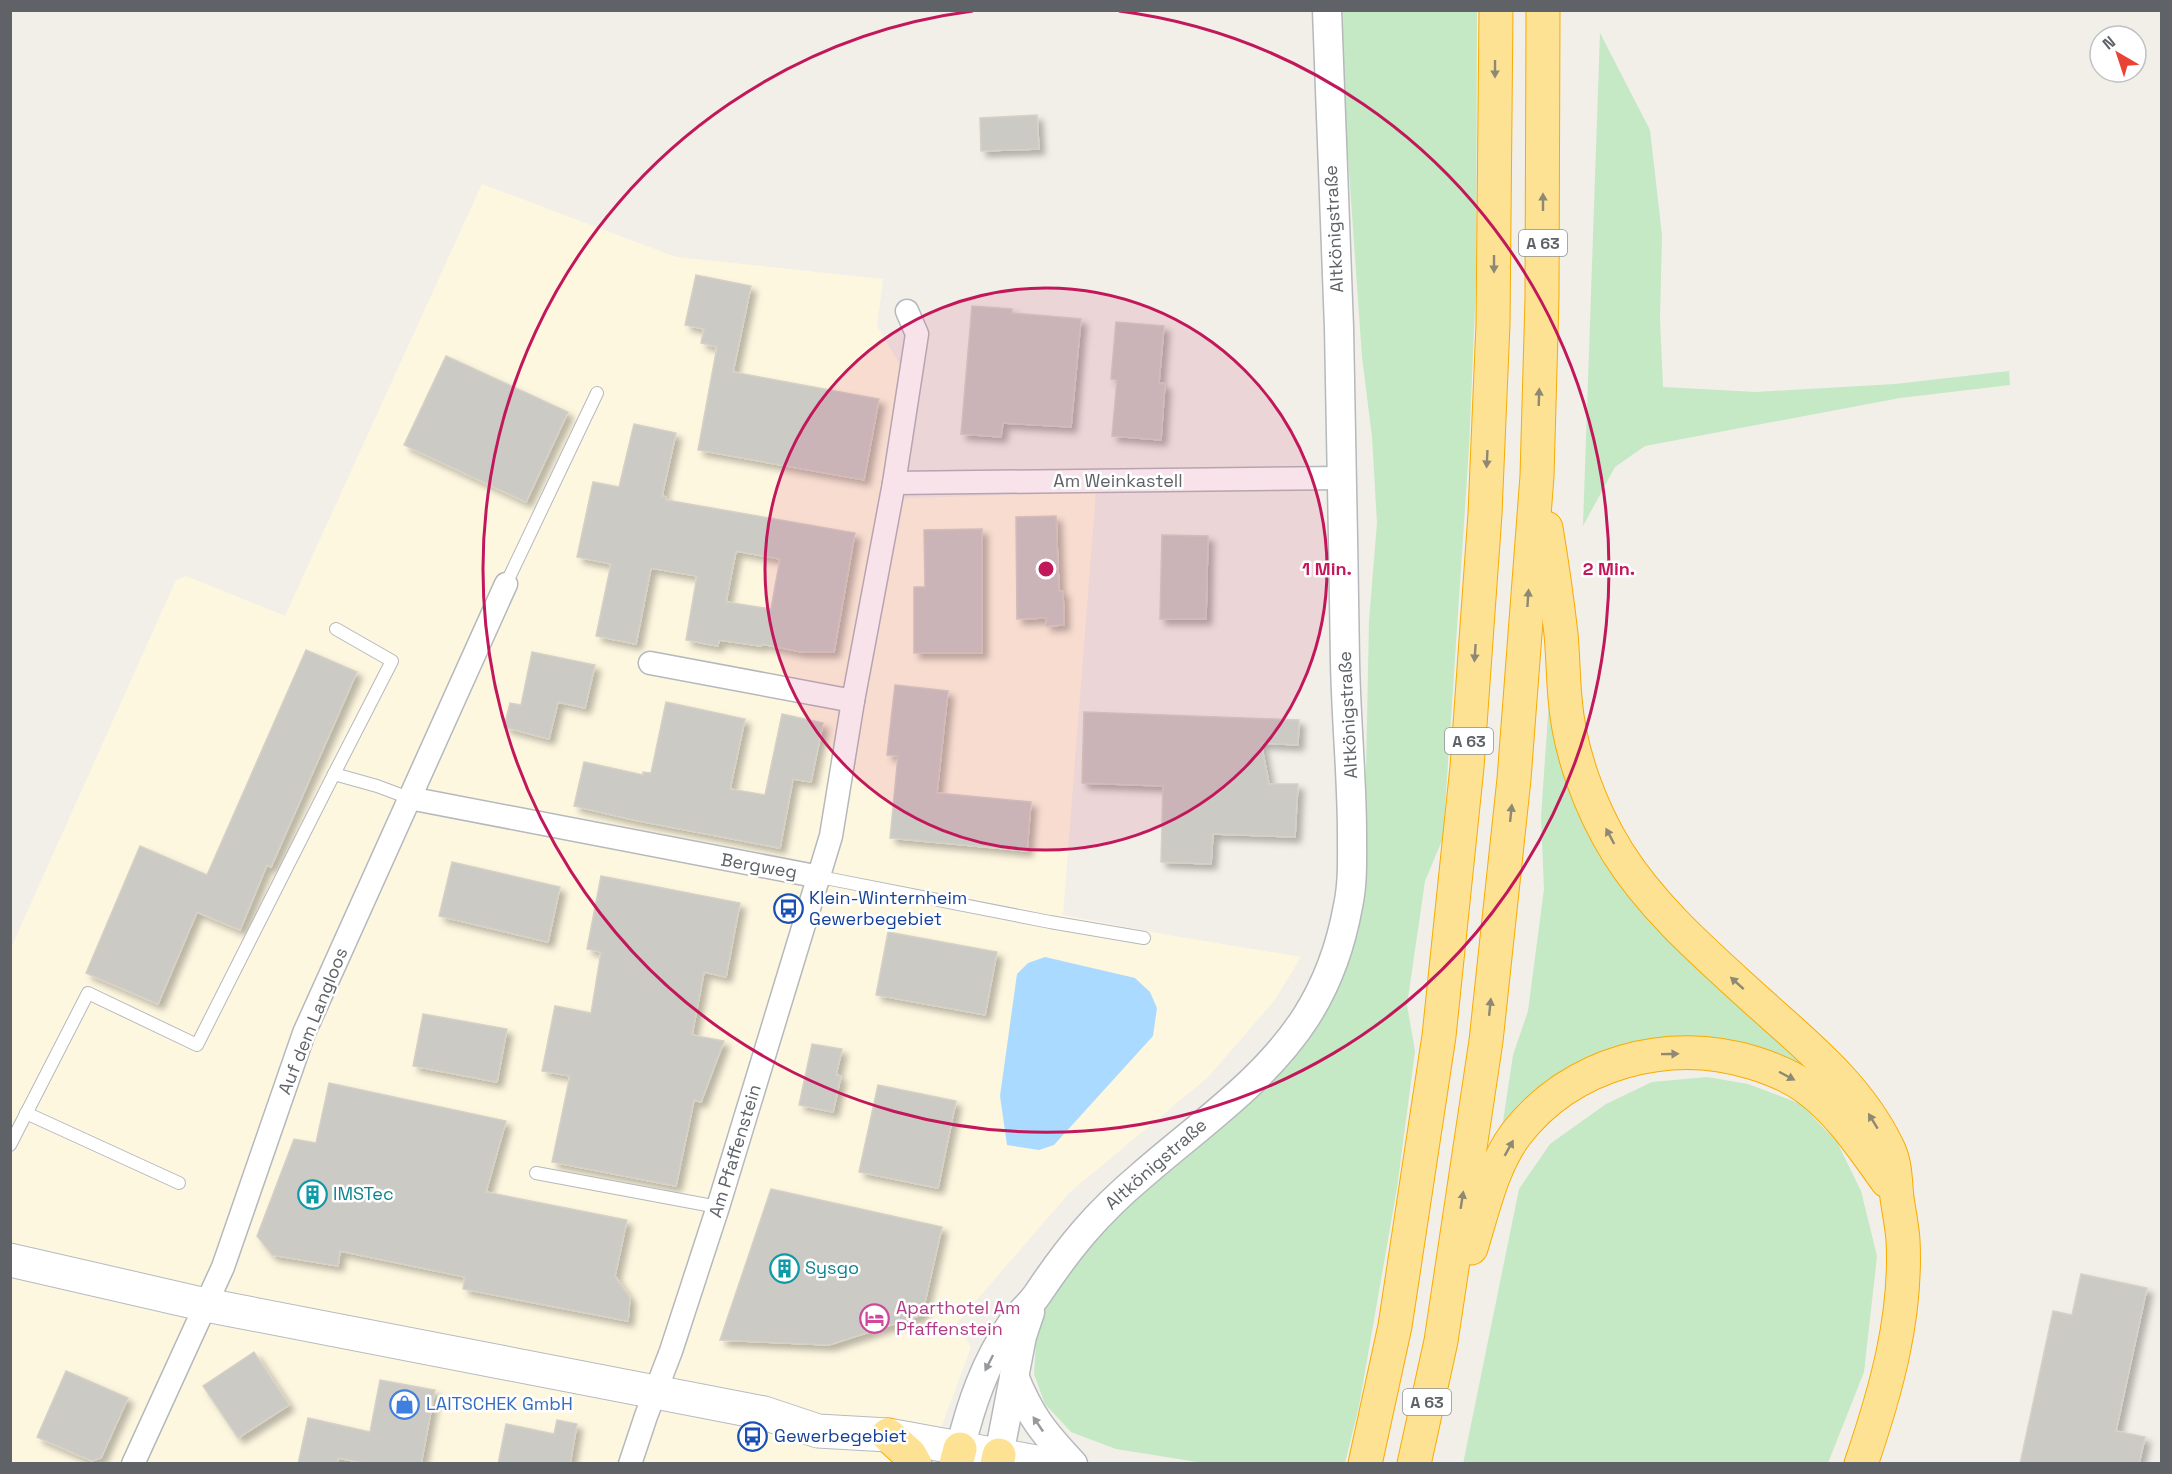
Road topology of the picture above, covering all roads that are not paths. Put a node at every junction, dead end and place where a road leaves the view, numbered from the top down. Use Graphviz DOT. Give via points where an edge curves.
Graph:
graph roads {
  1 [pos="1328,10"];
  2 [pos="1496,10"];
  3 [pos="1543,10"];
  4 [pos="907,311"];
  5 [pos="597,393"];
  6 [pos="1537,476"];
  7 [pos="1342,478"];
  8 [pos="894,483"];
  9 [pos="506,584"];
  10 [pos="336,629"];
  11 [pos="650,663"];
  12 [pos="853,701"];
  13 [pos="334,774"];
  14 [pos="409,798"];
  15 [pos="820,877"];
  16 [pos="1144,938"];
  17 [pos="26,1113"];
  18 [pos="10,1145"];
  19 [pos="536,1173"];
  20 [pos="179,1183"];
  21 [pos="1897,1196"];
  22 [pos="718,1207"];
  23 [pos="10,1260"];
  24 [pos="1034,1299"];
  25 [pos="206,1305"];
  26 [pos="1441,1341"];
  27 [pos="1014,1376"];
  28 [pos="656,1392"];
  29 [pos="888,1435"];
  30 [pos="1871,1448"];
  31 [pos="958,1456"];
  32 [pos="998,1460"];
  33 [pos="133,1464"];
  34 [pos="630,1464"];
  35 [pos="915,1464"];
  36 [pos="1047,1464"];
  37 [pos="1073,1464"];
  38 [pos="1365,1464"];
  39 [pos="1414,1464"];
  40 [pos="1850,1464"];
  41 [pos="1861,1464"];
  1 -- 7 [label="street, Altkönigstraße"];
  2 -- 38 [label="highway, A 63, one-way" via="1493,324 1485,514 1467,767 1437,1047 1395,1326"];
  6 -- 3 [label="highway, A 63, one-way"];
  4 -- 8 [label="street" via="917,334"];
  5 -- 9 [label="lane"];
  21 -- 6 [label="highway, one-way" via="1896,1168 1870,1115 1813,1051 1692,942 1650,895 1618,853 1594,806 1574,750 1565,699 1557,600"];
  26 -- 6 [label="highway, A 63, one-way" via="1487,1029 1514,779"];
  7 -- 8 [label="street, Am Weinkastell"];
  7 -- 24 [label="street, Altkönigstraße" via="1352,868 1345,922 1327,977 1287,1044 1084,1230"];
  8 -- 12 [label="street"];
  9 -- 14 [label="street, Auf dem Langloos"];
  10 -- 13 [label="lane" via="392,661"];
  11 -- 12 [label="street"];
  12 -- 15 [label="street, Am Pfaffenstein" via="831,836"];
  13 -- 14 [label="lane"];
  13 -- 17 [label="lane" via="197,1045 88,993"];
  14 -- 15 [label="street, Bergweg"];
  14 -- 25 [label="street, Auf dem Langloos" via="304,1033 223,1267"];
  15 -- 16 [label="lane, Bergweg"];
  15 -- 22 [label="street, Am Pfaffenstein"];
  17 -- 18 [label="lane"];
  17 -- 20 [label="lane"];
  19 -- 22 [label="lane"];
  26 -- 21 [label="highway, one-way" via="1495,1173 1515,1136 1563,1090 1612,1064 1660,1054 1701,1054 1732,1056 1784,1073 1832,1110"];
  21 -- 30 [label="highway" via="1903,1239 1896,1347"];
  22 -- 28 [label="street, Am Pfaffenstein"];
  23 -- 25 [label="main road"];
  24 -- 27 [label="street, Altkönigstraße"];
  24 -- 31 [label="street, Altkönigstraße, one-way" via="1014,1320 988,1365 974,1396"];
  25 -- 28 [label="main road"];
  25 -- 33 [label="street, Auf dem Langloos"];
  26 -- 39 [label="highway, A 63"];
  27 -- 32 [label="street, Altkönigstraße"];
  37 -- 27 [label="street, one-way" via="1034,1419"];
  28 -- 29 [label="main road" via="764,1413 818,1431"];
  28 -- 34 [label="street, Am Pfaffenstein"];
  29 -- 31 [label="main road"];
  29 -- 35 [label="highway"];
  30 -- 40 [label="highway"];
  30 -- 41 [label="highway"];
  31 -- 32 [label="main road"];
  32 -- 36 [label="main road"];
}
